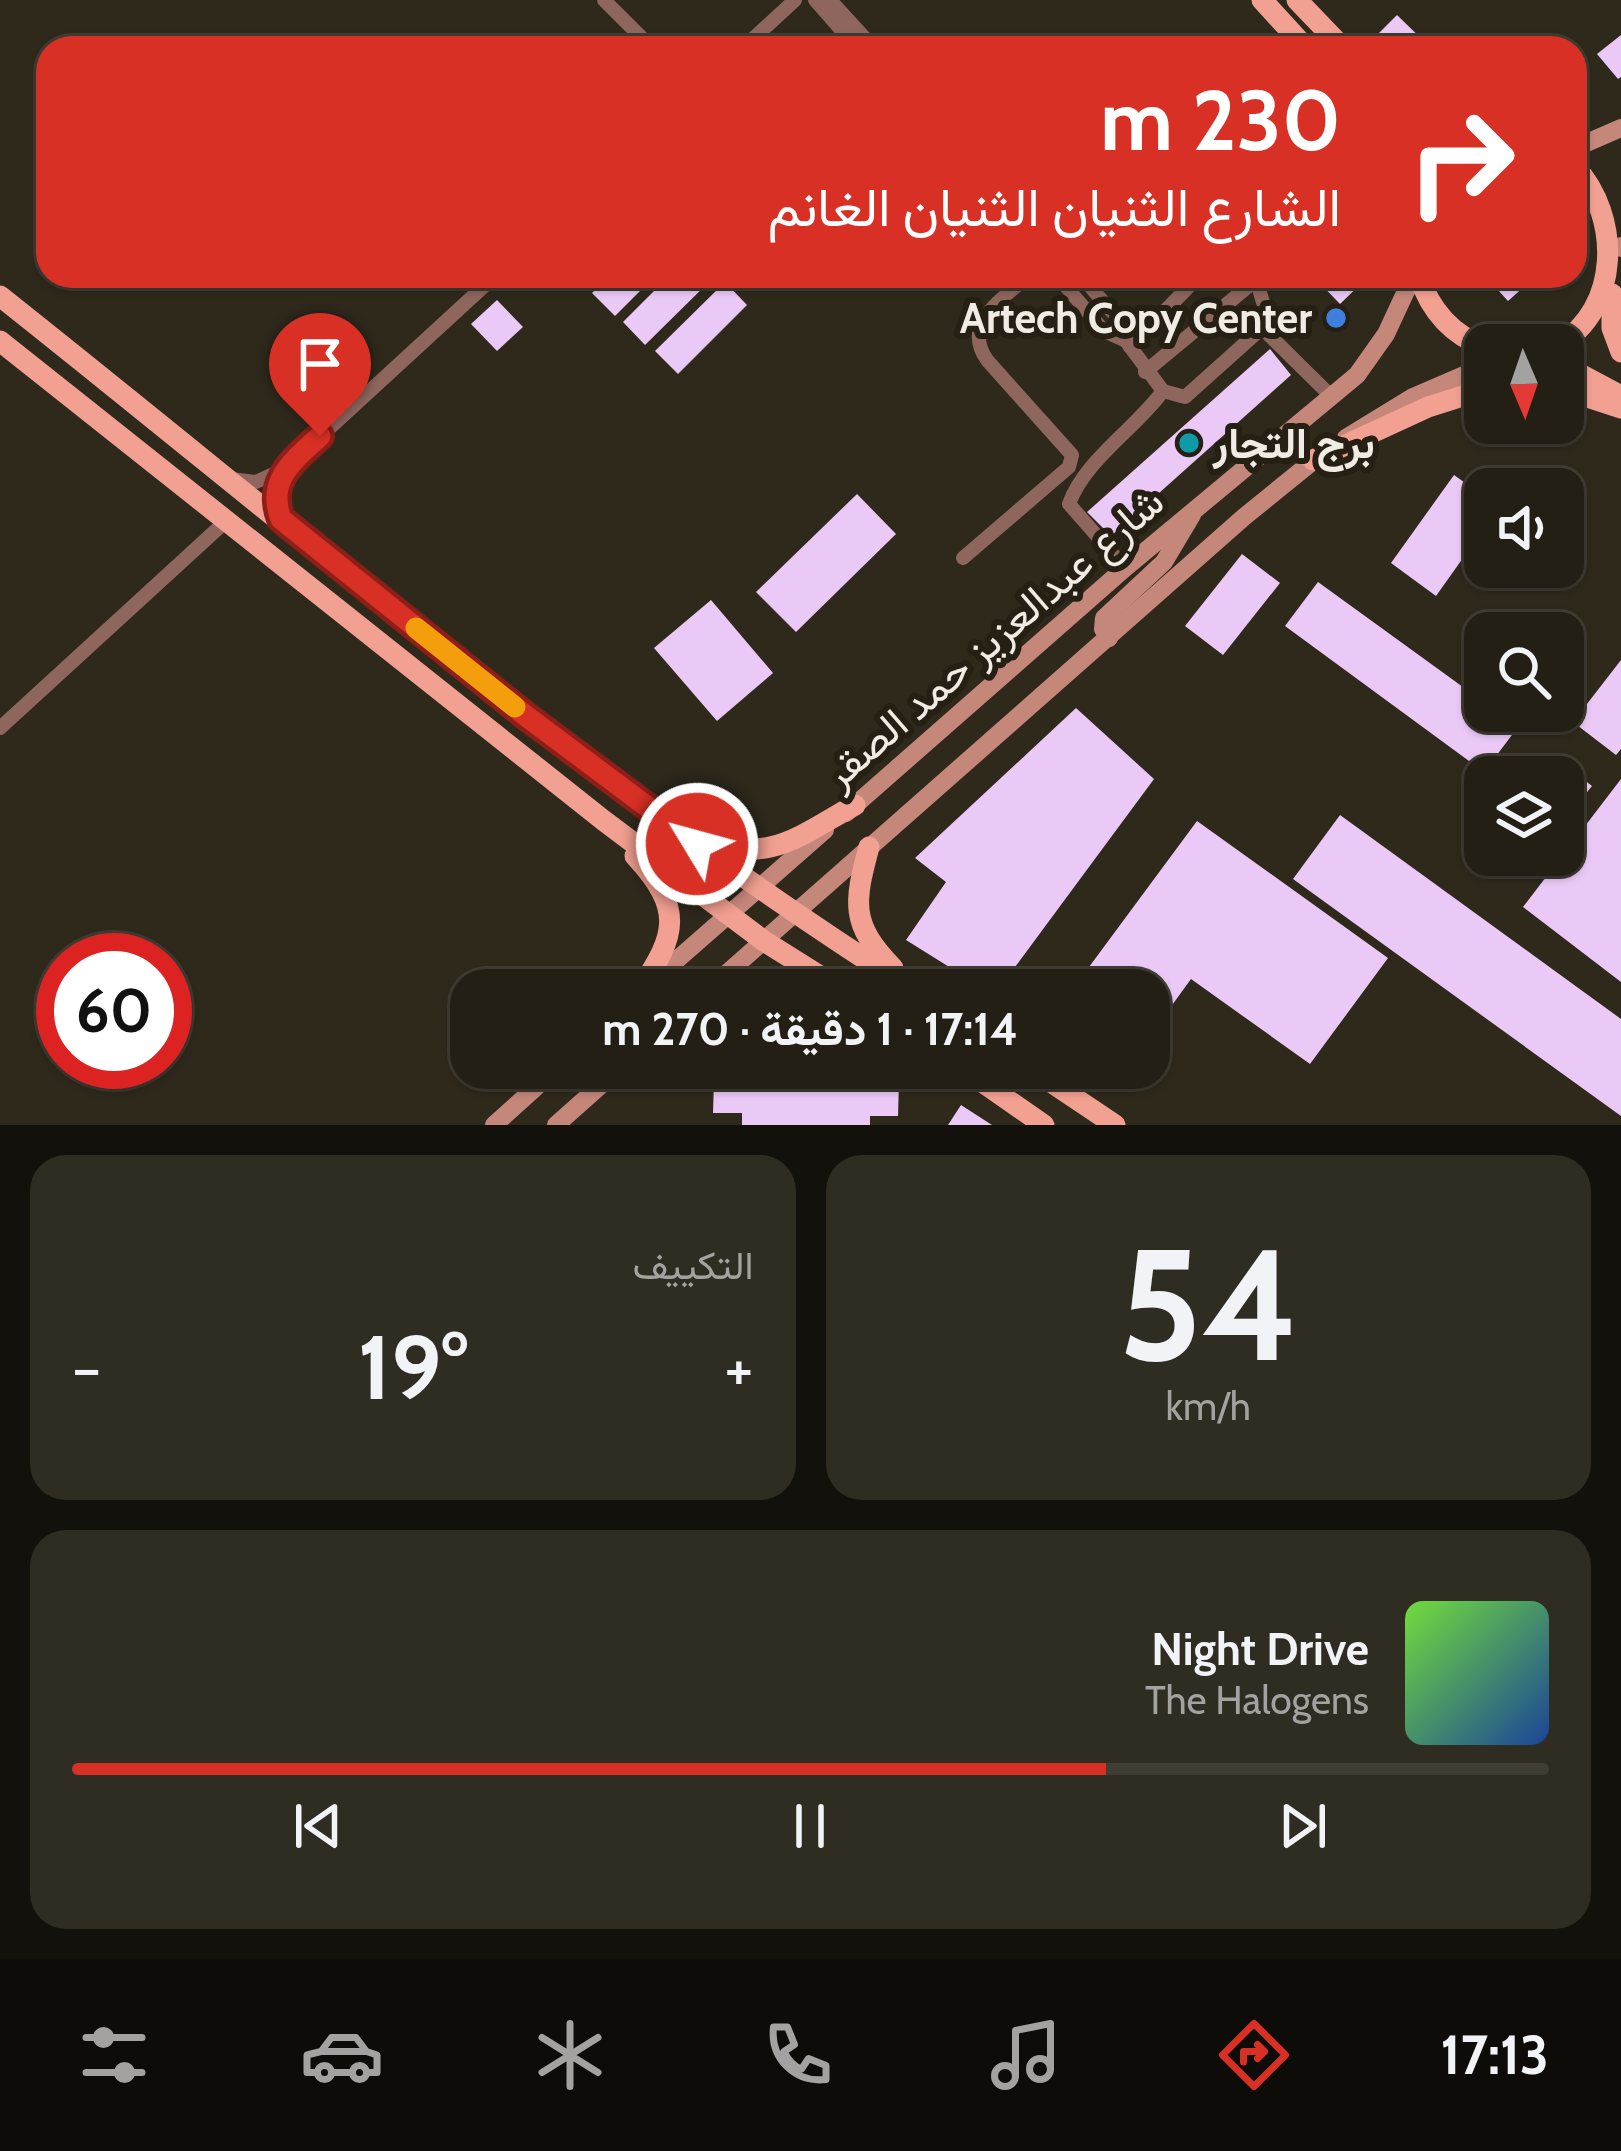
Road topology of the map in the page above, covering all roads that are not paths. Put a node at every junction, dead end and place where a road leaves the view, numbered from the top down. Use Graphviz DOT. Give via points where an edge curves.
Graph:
graph roads {
  1 [pos="604,0"];
  2 [pos="795,0"];
  3 [pos="815,0"];
  4 [pos="830,0"];
  5 [pos="1262,0"];
  6 [pos="1297,0"];
  7 [pos="640,36"];
  8 [pos="756,36"];
  9 [pos="846,36"];
  10 [pos="863,36"];
  11 [pos="1295,36"];
  12 [pos="1332,36"];
  13 [pos="1621,128"];
  14 [pos="1587,143"];
  15 [pos="1587,178"];
  16 [pos="1621,247"];
  17 [pos="481,288"];
  18 [pos="1015,288"];
  19 [pos="1067,288"];
  20 [pos="1091,288"];
  21 [pos="1186,288"];
  22 [pos="1244,288"];
  23 [pos="1259,288"];
  24 [pos="1410,288"];
  25 [pos="1423,288"];
  26 [pos="1612,292"];
  27 [pos="0,296"];
  28 [pos="1262,328"];
  29 [pos="1584,329"];
  30 [pos="1464,338"];
  31 [pos="0,341"];
  32 [pos="1128,344"];
  33 [pos="1621,352"];
  34 [pos="1145,372"];
  35 [pos="1464,375"];
  36 [pos="1584,376"];
  37 [pos="1163,391"];
  38 [pos="1464,396"];
  39 [pos="1584,396"];
  40 [pos="1621,396"];
  41 [pos="1332,398"];
  42 [pos="1621,408"];
  43 [pos="148,414"];
  44 [pos="127,438"];
  45 [pos="186,444"];
  46 [pos="1313,460"];
  47 [pos="286,468"];
  48 [pos="166,471"];
  49 [pos="230,479"];
  50 [pos="1193,511"];
  51 [pos="281,519"];
  52 [pos="225,522"];
  53 [pos="963,558"];
  54 [pos="1125,568"];
  55 [pos="1109,638"];
  56 [pos="0,728"];
  57 [pos="855,805"];
  58 [pos="664,819"];
  59 [pos="603,820"];
  60 [pos="869,847"];
  61 [pos="755,888"];
  62 [pos="727,913"];
  63 [pos="793,915"];
  64 [pos="764,940"];
  65 [pos="652,969"];
  66 [pos="664,969"];
  67 [pos="732,969"];
  68 [pos="809,969"];
  69 [pos="880,969"];
  70 [pos="894,969"];
  71 [pos="534,1089"];
  72 [pos="596,1089"];
  73 [pos="992,1089"];
  74 [pos="1061,1089"];
  75 [pos="494,1125"];
  76 [pos="556,1125"];
  77 [pos="1044,1125"];
  78 [pos="1115,1125"];
  1 -- 7 [label="street"];
  2 -- 8 [label="street"];
  3 -- 9 [label="street"];
  4 -- 10 [label="street"];
  5 -- 11 [label="main road"];
  6 -- 12 [label="main road"];
  13 -- 14 [label="main road"];
  15 -- 16 [label="main road" via="1610,207"];
  16 -- 26 [label="main road"];
  17 -- 47 [label="street"];
  18 -- 53 [label="street" via="987,313 978,342 1072,455 1069,467"];
  19 -- 32 [label="street" via="1104,331"];
  20 -- 32 [label="street"];
  21 -- 32 [label="street"];
  22 -- 34 [label="street"];
  23 -- 28 [label="street"];
  24 -- 41 [label="main road, شارع عبدالعزيز حمد الصقر" via="1386,334"];
  25 -- 30 [label="main road"];
  26 -- 29 [label="main road"];
  26 -- 33 [label="main road"];
  27 -- 43 [label="main road"];
  28 -- 37 [label="street" via="1185,398"];
  28 -- 41 [label="street"];
  31 -- 44 [label="main road"];
  32 -- 34 [label="street"];
  34 -- 37 [label="street"];
  35 -- 46 [label="main road, شارع عبدالعزيز حمد الصقر"];
  36 -- 40 [label="main road"];
  37 -- 54 [label="street" via="1078,480 1070,504"];
  38 -- 46 [label="main road"];
  39 -- 42 [label="main road"];
  41 -- 50 [label="main road, شارع عبدالعزيز حمد الصقر"];
  43 -- 44 [label="main road" via="148,435"];
  43 -- 45 [label="main road"];
  44 -- 48 [label="main road"];
  45 -- 48 [label="main road" via="164,448"];
  45 -- 49 [label="main road"];
  46 -- 55 [label="main road, شارع عبدالعزيز حمد الصقر"];
  47 -- 49 [label="street" via="256,482"];
  47 -- 51 [label="street" via="274,497"];
  48 -- 52 [label="main road"];
  49 -- 51 [label="main road"];
  50 -- 54 [label="main road, شارع عبدالعزيز حمد الصقر"];
  50 -- 55 [label="main road" via="1164,562 1104,618"];
  51 -- 58 [label="main road"];
  52 -- 56 [label="street"];
  52 -- 59 [label="main road"];
  54 -- 57 [label="main road, شارع عبدالعزيز حمد الصقر"];
  55 -- 60 [label="main road, شارع عبدالعزيز حمد الصقر"];
  57 -- 58 [label="main road" via="760,851 723,847"];
  57 -- 61 [label="main road, شارع عبدالعزيز حمد الصقر"];
  58 -- 61 [label="main road"];
  59 -- 62 [label="main road"];
  59 -- 65 [label="main road" via="671,908 668,938"];
  60 -- 63 [label="main road, شارع عبدالعزيز حمد الصقر"];
  60 -- 70 [label="main road" via="859,919"];
  61 -- 62 [label="main road, شارع عبدالعزيز حمد الصقر"];
  61 -- 63 [label="main road"];
  62 -- 64 [label="main road"];
  62 -- 66 [label="main road, شارع عبدالعزيز حمد الصقر"];
  63 -- 64 [label="main road, شارع عبدالعزيز حمد الصقر"];
  63 -- 69 [label="main road"];
  64 -- 67 [label="main road, شارع عبدالعزيز حمد الصقر"];
  64 -- 68 [label="main road"];
  71 -- 75 [label="main road"];
  72 -- 76 [label="main road"];
  73 -- 77 [label="main road"];
  74 -- 78 [label="main road"];
}
